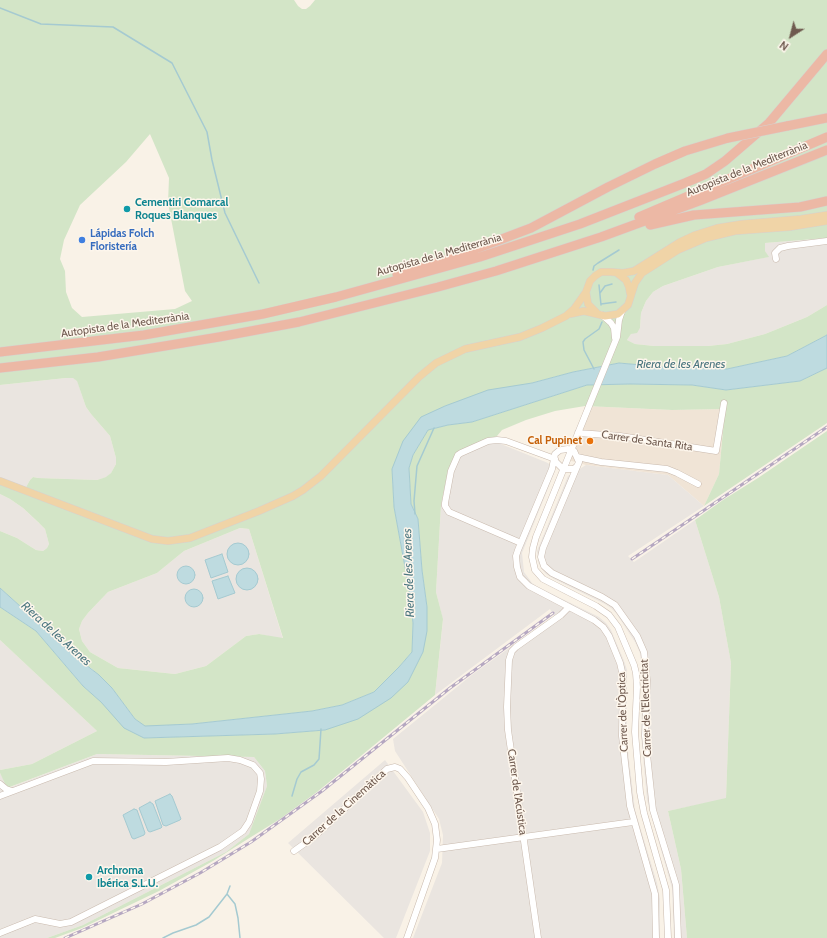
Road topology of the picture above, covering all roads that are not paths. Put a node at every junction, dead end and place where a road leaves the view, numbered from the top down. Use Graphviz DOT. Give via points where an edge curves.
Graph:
graph roads {
  1 [pos="827,47"];
  2 [pos="827,54"];
  3 [pos="827,118"];
  4 [pos="757,133"];
  5 [pos="827,136"];
  6 [pos="827,150"];
  7 [pos="827,201"];
  8 [pos="827,215"];
  9 [pos="827,221"];
  10 [pos="827,225"];
  11 [pos="789,227"];
  12 [pos="589,241"];
  13 [pos="827,241"];
  14 [pos="579,244"];
  15 [pos="776,260"];
  16 [pos="615,272"];
  17 [pos="383,283"];
  18 [pos="586,292"];
  19 [pos="630,297"];
  20 [pos="622,311"];
  21 [pos="599,314"];
  22 [pos="566,316"];
  23 [pos="614,345"];
  24 [pos="0,352"];
  25 [pos="0,368"];
  26 [pos="724,403"];
  27 [pos="578,433"];
  28 [pos="571,450"];
  29 [pos="578,462"];
  30 [pos="560,464"];
  31 [pos="0,481"];
  32 [pos="570,483"];
  33 [pos="698,484"];
  34 [pos="521,543"];
  35 [pos="569,607"];
  36 [pos="0,785"];
  37 [pos="12,791"];
  38 [pos="0,795"];
  39 [pos="633,822"];
  40 [pos="524,837"];
  41 [pos="437,849"];
  42 [pos="294,851"];
  43 [pos="0,933"];
  44 [pos="407,938"];
  45 [pos="538,938"];
  46 [pos="656,938"];
  47 [pos="668,938"];
  48 [pos="678,938"];
  1 -- 4 [label="highway"];
  2 -- 4 [label="highway, Autopista de la Mediterrània" via="770,123"];
  3 -- 17 [label="highway, bridge" via="728,138 685,151 608,187 531,228 449,259 403,272"];
  4 -- 17 [label="highway, Autopista de la Mediterrània" via="716,168 660,194 487,255"];
  5 -- 14 [label="highway" via="598,233"];
  6 -- 12 [label="highway, Autopista de la Mediterrània" via="663,215"];
  7 -- 12 [label="highway" via="800,207 694,215 644,227 602,242"];
  8 -- 16 [label="main road" via="742,224 702,232 680,242 634,271"];
  9 -- 11 [label="main road"];
  10 -- 11 [label="main road"];
  11 -- 19 [label="main road" via="728,232 692,243 672,253 642,274 634,283"];
  12 -- 14 [label="highway, Autopista de la Mediterrània"];
  13 -- 15 [label="street" via="780,248 775,253"];
  14 -- 25 [label="highway, Autopista de la Mediterrània" via="496,271 299,322 152,349"];
  16 -- 18 [label="main road" via="597,274 590,281"];
  16 -- 19 [label="main road" via="628,283"];
  17 -- 24 [label="highway, Autopista de la Mediterrània" via="298,306 208,324 113,340"];
  18 -- 21 [label="main road" via="588,304"];
  18 -- 22 [label="main road"];
  19 -- 20 [label="main road" via="628,305"];
  20 -- 21 [label="main road" via="614,315"];
  20 -- 23 [label="street"];
  21 -- 22 [label="main road" via="584,311"];
  21 -- 23 [label="street" via="614,328"];
  22 -- 31 [label="main road" via="528,334 465,349 441,360 419,377 312,484 284,500 190,538 168,541 152,539"];
  23 -- 27 [label="street"];
  26 -- 27 [label="street, Carrer de Santa Rita" via="716,452 620,436"];
  27 -- 28 [label="street"];
  28 -- 29 [label="street" via="576,454"];
  28 -- 30 [label="street"];
  28 -- 30 [label="street" via="560,450 556,454"];
  29 -- 30 [label="street"];
  29 -- 32 [label="street, Carrer de l'Electricitat"];
  29 -- 33 [label="street" via="588,460 667,469"];
  30 -- 32 [label="street, Carrer de l'Electricitat" via="571,476"];
  30 -- 34 [label="street, Carrer de l'Òptica" via="552,469"];
  30 -- 34 [label="street" via="506,441 497,440 488,441 458,455 451,471 445,503 448,512"];
  30 -- 47 [label="street" via="534,543 533,565 543,579 609,615 618,627 632,660 636,679 635,732 640,792 668,901"];
  32 -- 48 [label="street, Carrer de l'Electricitat" via="541,557 544,566 552,573 615,605 644,652 647,680 645,736 652,801 676,885"];
  34 -- 35 [label="street, Carrer de l'Òptica" via="516,561 518,572 524,581 534,590"];
  35 -- 39 [label="street, Carrer de l'Òptica" via="604,627 620,662 623,676 622,736"];
  35 -- 40 [label="street, Carrer de l'Acústica" via="516,647 510,656 507,719"];
  36 -- 37 [label="street"];
  36 -- 38 [label="street"];
  37 -- 38 [label="street"];
  37 -- 43 [label="street" via="93,761 166,762 228,758 253,765 260,773 261,779 260,791 249,822 243,831 220,847 71,922 60,924 35,919"];
  39 -- 40 [label="street"];
  39 -- 46 [label="street, Carrer de l'Òptica" via="655,894"];
  40 -- 41 [label="street"];
  40 -- 45 [label="street, Carrer de l'Acústica"];
  41 -- 42 [label="street, Carrer de la Cinemàtica" via="435,824 428,808 403,772 394,767 387,769 315,836"];
  41 -- 44 [label="street"];
}
